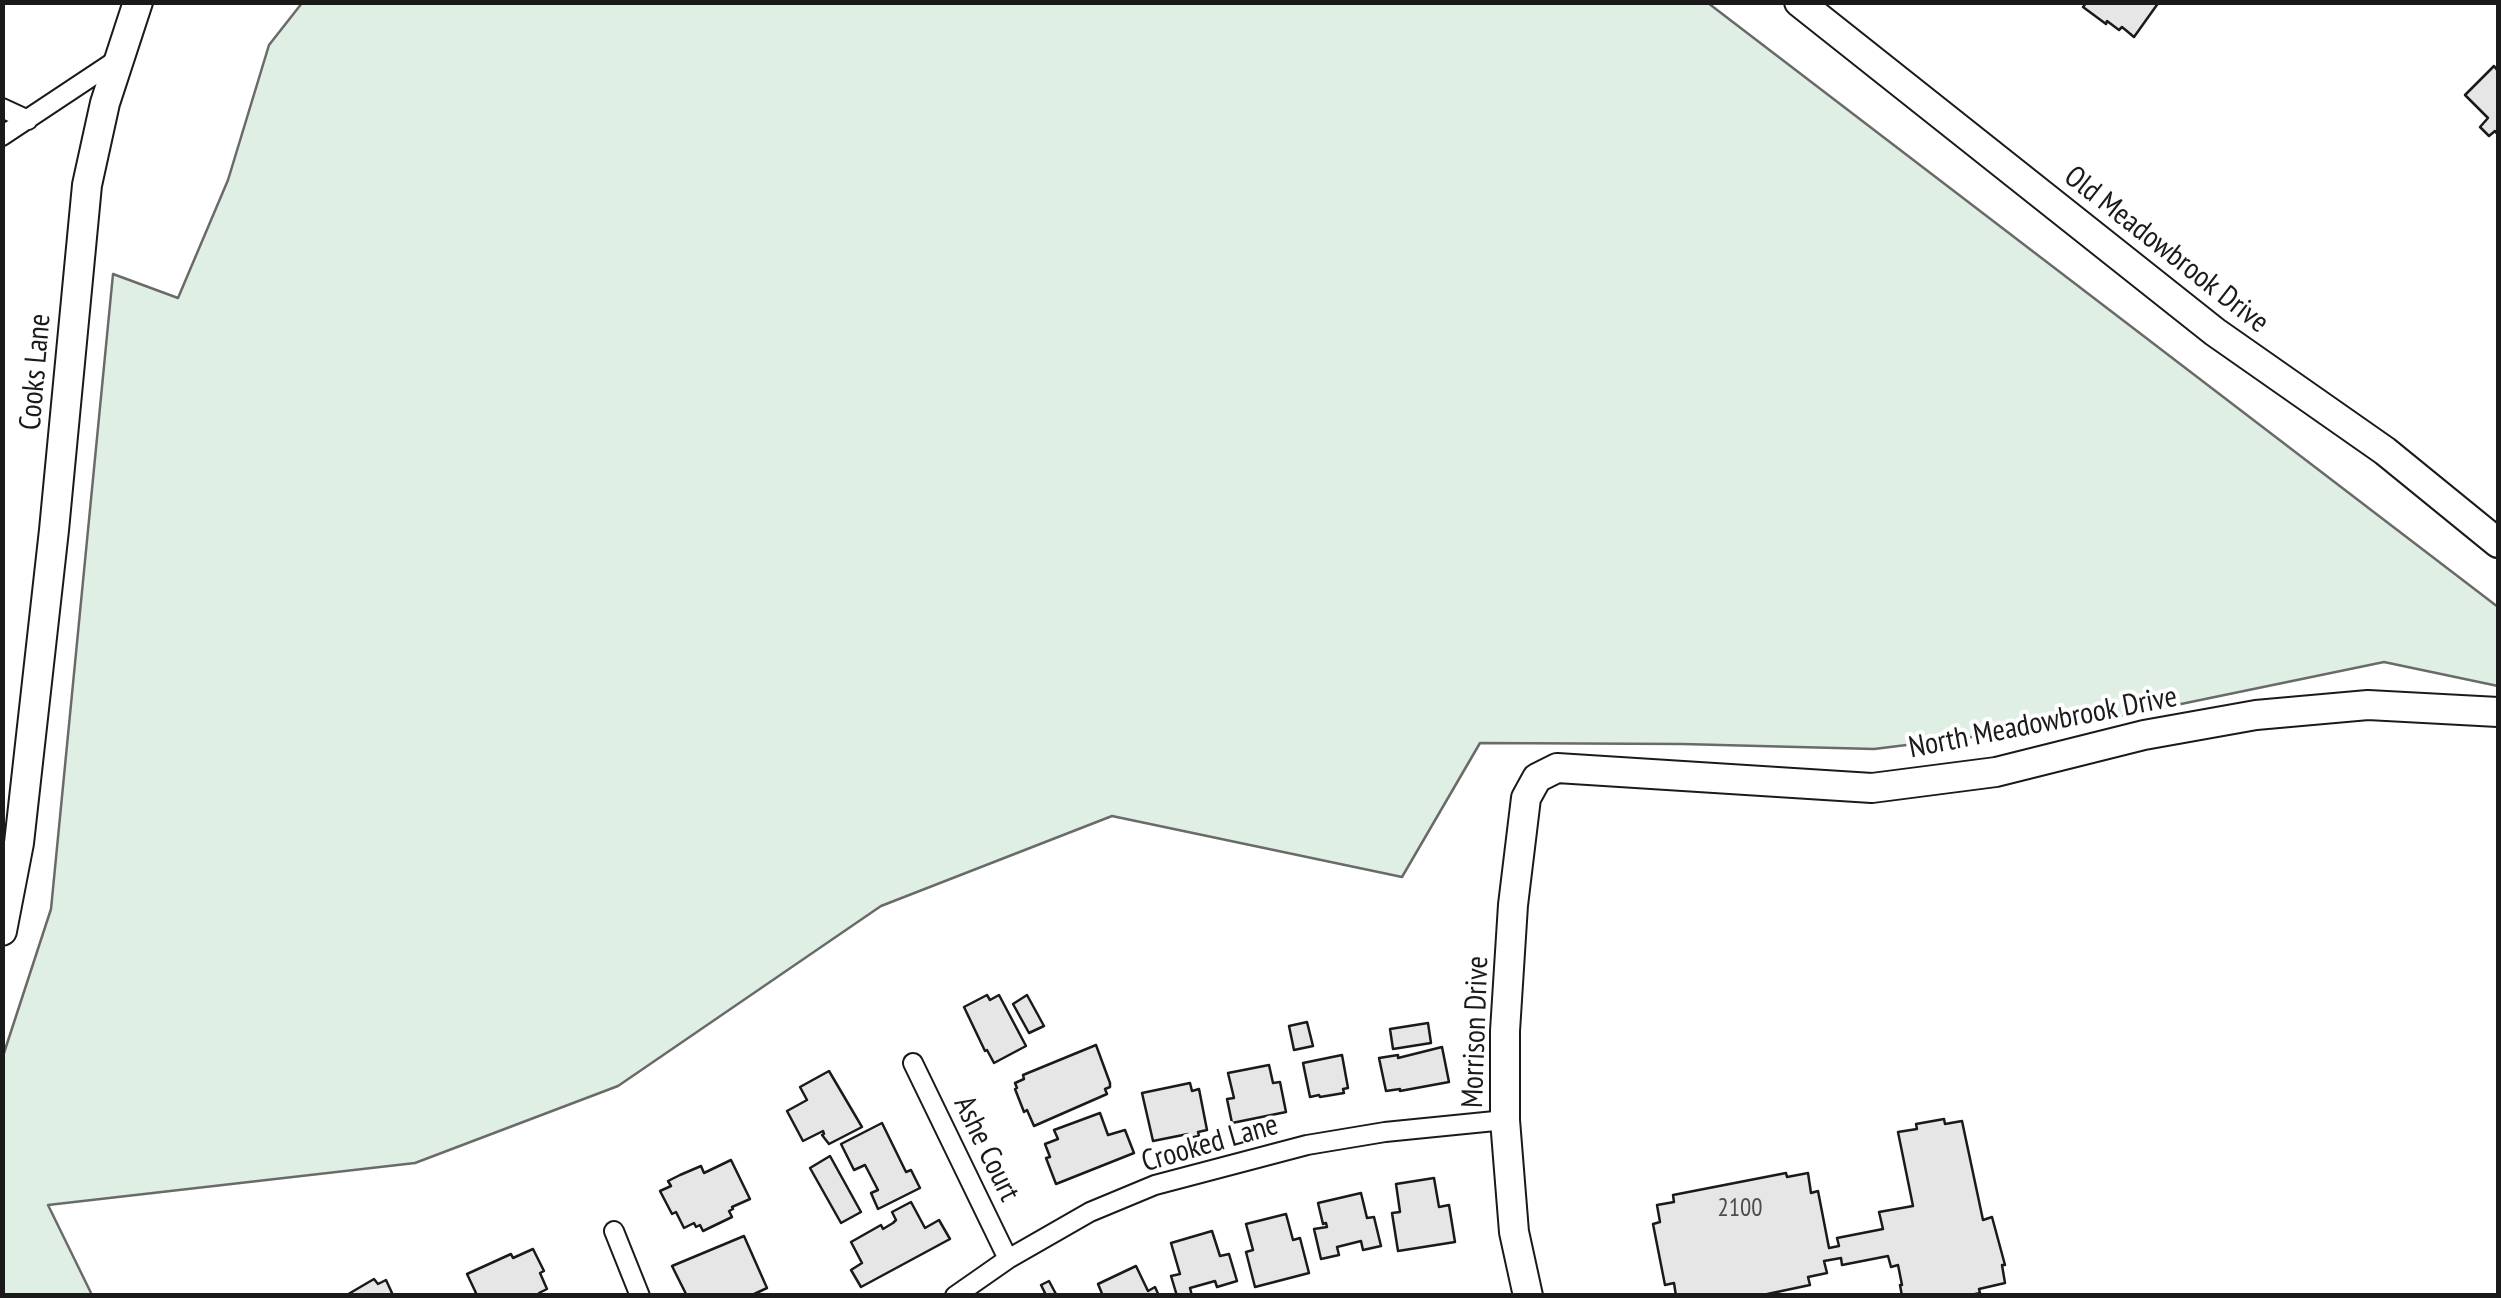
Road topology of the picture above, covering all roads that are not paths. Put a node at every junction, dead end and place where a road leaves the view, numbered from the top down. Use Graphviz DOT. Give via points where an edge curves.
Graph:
graph roads {
  1 [pos="138,2"];
  2 [pos="1799,2"];
  3 [pos="122,57"];
  4 [pos="2,108"];
  5 [pos="28,120"];
  6 [pos="2,136"];
  7 [pos="2498,543"];
  8 [pos="2498,712"];
  9 [pos="1542,774"];
  10 [pos="2,932"];
  11 [pos="914,1063"];
  12 [pos="1505,1120"];
  13 [pos="614,1232"];
  14 [pos="1008,1259"];
  15 [pos="640,1296"];
  16 [pos="955,1296"];
  17 [pos="1528,1296"];
  1 -- 3 [label="main road, Cooks Lane"];
  2 -- 7 [label="main road, Old Meadowbrook Drive" via="2215,332 2385,451"];
  3 -- 5 [label="street"];
  3 -- 10 [label="main road, Cooks Lane" via="87,185 22,824"];
  4 -- 5 [label="street"];
  5 -- 6 [label="street"];
  8 -- 9 [label="main road, North Meadowbrook Drive" via="2368,705 2256,715 1996,772 1872,788 1557,768"];
  9 -- 12 [label="main road, Morrison Drive" via="1526,798 1513,905"];
  11 -- 14 [label="street, Ashe Court"];
  12 -- 14 [label="street, Crooked Lane" via="1307,1145 1155,1185 1090,1212"];
  12 -- 17 [label="main road, Morrison Drive" via="1514,1232"];
  13 -- 15 [label="street"];
  14 -- 16 [label="street, Crooked Lane"];
}
